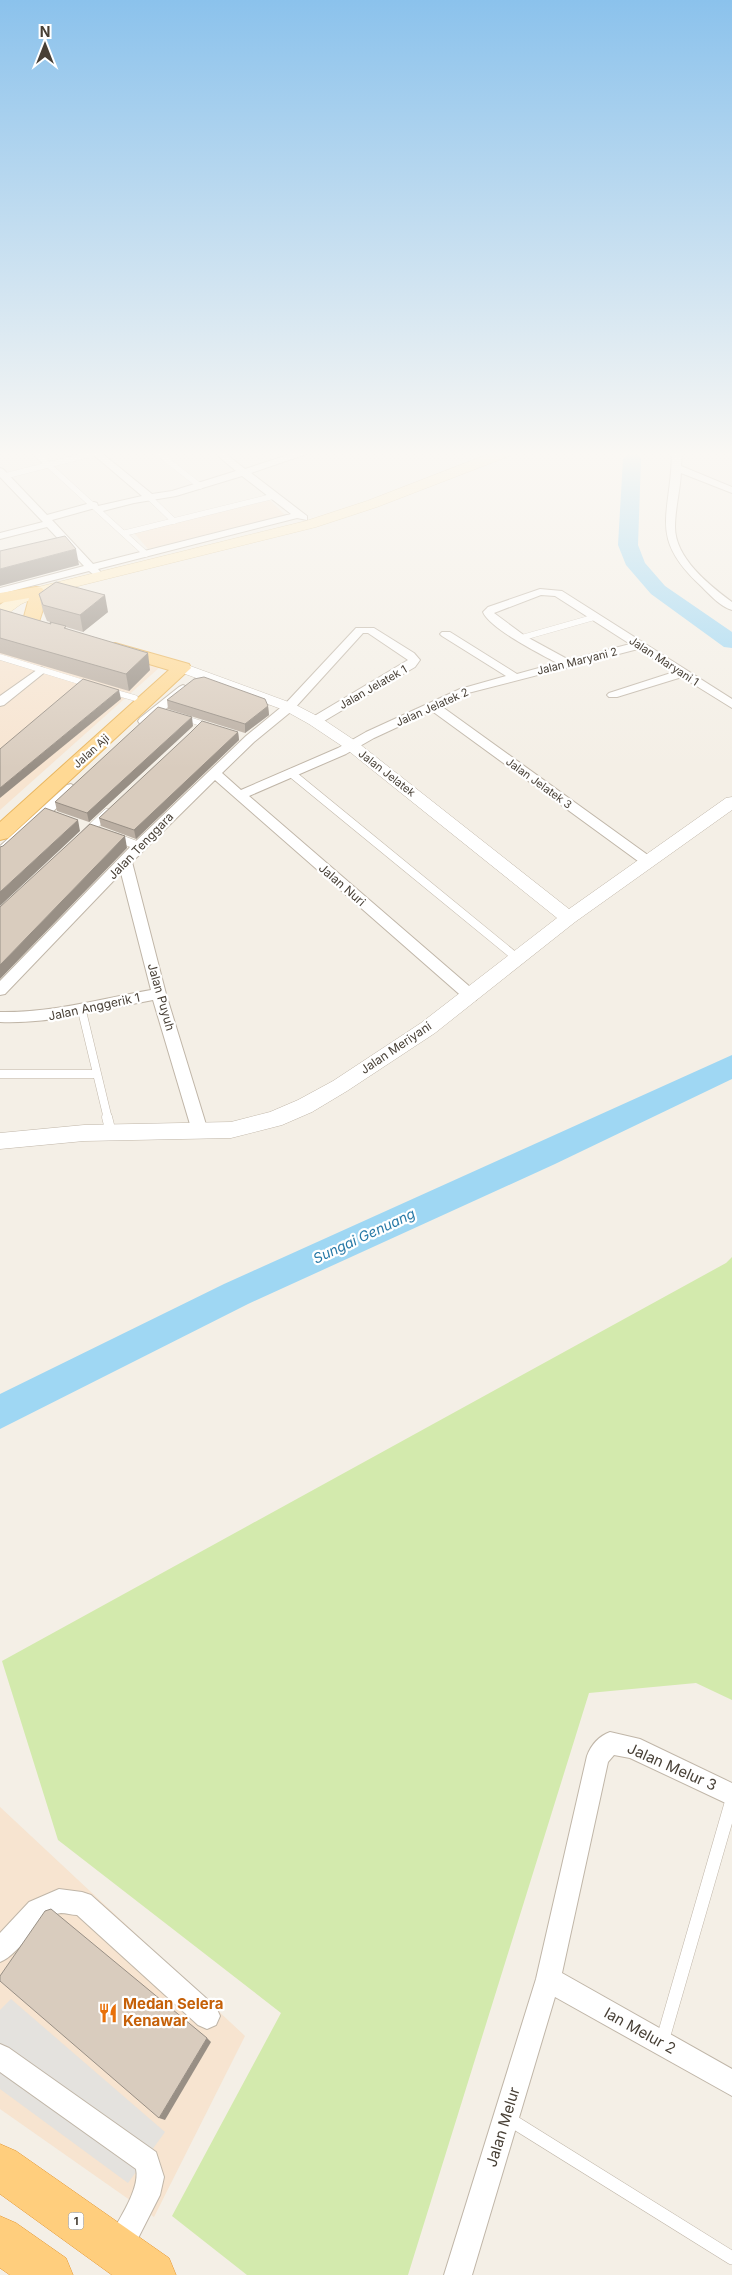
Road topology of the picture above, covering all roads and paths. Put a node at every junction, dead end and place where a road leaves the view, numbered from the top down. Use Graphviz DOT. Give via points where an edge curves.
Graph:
graph roads {
  1 [pos="77,556"];
  2 [pos="140,556"];
  3 [pos="166,556"];
  4 [pos="683,556"];
  5 [pos="95,572"];
  6 [pos="0,591"];
  7 [pos="37,596"];
  8 [pos="0,598"];
  9 [pos="732,607"];
  10 [pos="4,615"];
  11 [pos="595,617"];
  12 [pos="31,624"];
  13 [pos="50,630"];
  14 [pos="446,634"];
  15 [pos="522,638"];
  16 [pos="97,643"];
  17 [pos="640,645"];
  18 [pos="0,657"];
  19 [pos="567,664"];
  20 [pos="177,666"];
  21 [pos="41,670"];
  22 [pos="684,673"];
  23 [pos="201,675"];
  24 [pos="515,677"];
  25 [pos="83,683"];
  26 [pos="76,689"];
  27 [pos="614,695"];
  28 [pos="0,702"];
  29 [pos="732,704"];
  30 [pos="432,705"];
  31 [pos="150,707"];
  32 [pos="289,707"];
  33 [pos="175,716"];
  34 [pos="315,721"];
  35 [pos="202,724"];
  36 [pos="135,729"];
  37 [pos="218,729"];
  38 [pos="195,730"];
  39 [pos="351,745"];
  40 [pos="291,773"];
  41 [pos="214,774"];
  42 [pos="79,780"];
  43 [pos="239,796"];
  44 [pos="732,802"];
  45 [pos="112,809"];
  46 [pos="0,819"];
  47 [pos="81,826"];
  48 [pos="91,829"];
  49 [pos="99,832"];
  50 [pos="0,833"];
  51 [pos="107,834"];
  52 [pos="77,842"];
  53 [pos="139,846"];
  54 [pos="0,853"];
  55 [pos="647,861"];
  56 [pos="125,862"];
  57 [pos="569,918"];
  58 [pos="517,958"];
  59 [pos="6,975"];
  60 [pos="0,990"];
  61 [pos="159,994"];
  62 [pos="471,996"];
  63 [pos="82,1011"];
  64 [pos="0,1017"];
  65 [pos="0,1074"];
  66 [pos="96,1074"];
  67 [pos="200,1131"];
  68 [pos="111,1133"];
  69 [pos="0,1141"];
  70 [pos="610,1743"];
  71 [pos="732,1795"];
  72 [pos="732,1800"];
  73 [pos="0,1950"];
  74 [pos="548,1979"];
  75 [pos="207,2016"];
  76 [pos="662,2043"];
  77 [pos="0,2057"];
  78 [pos="732,2083"];
  79 [pos="506,2117"];
  80 [pos="0,2167"];
  81 [pos="0,2239"];
  82 [pos="732,2258"];
  83 [pos="135,2262"];
  84 [pos="49,2275"];
  85 [pos="458,2275"];
  1 -- 5 [label="street"];
  2 -- 5 [label="street"];
  3 -- 5 [label="main road"];
  4 -- 9 [label="street" via="698,578"];
  5 -- 6 [label="street"];
  5 -- 7 [label="main road"];
  7 -- 8 [label="main road"];
  7 -- 10 [label="main road" via="15,602"];
  7 -- 12 [label="main road"];
  10 -- 12 [label="main road"];
  11 -- 15 [label="lane"];
  11 -- 15 [label="street, Jalan Maryani 1" via="549,591 488,612"];
  11 -- 17 [label="street, Jalan Maryani 1"];
  12 -- 13 [label="main road"];
  14 -- 24 [label="street"];
  15 -- 19 [label="street"];
  16 -- 20 [label="main road"];
  17 -- 19 [label="street, Jalan Maryani 2"];
  17 -- 22 [label="street, Jalan Maryani 1"];
  18 -- 21 [label="lane"];
  19 -- 24 [label="street, Jalan Maryani 2"];
  20 -- 23 [label="street, Jalan Jelatek"];
  20 -- 31 [label="main road, Jalan Aji"];
  21 -- 25 [label="lane"];
  21 -- 28 [label="street"];
  22 -- 27 [label="street"];
  22 -- 29 [label="street, Jalan Maryani 1"];
  23 -- 31 [label="street"];
  23 -- 32 [label="street, Jalan Jelatek"];
  24 -- 30 [label="street, Jalan Jelatek 2" via="464,691"];
  25 -- 26 [label="lane"];
  25 -- 31 [label="lane"];
  30 -- 39 [label="street, Jalan Jelatek 2"];
  30 -- 55 [label="street, Jalan Jelatek 3"];
  31 -- 36 [label="street"];
  31 -- 46 [label="main road, Jalan Aji"];
  31 -- 50 [label="main road, Jalan Aji"];
  32 -- 34 [label="street, Jalan Jelatek"];
  32 -- 34 [label="street, Jalan Jelatek 1" via="360,630 370,630 414,660 411,665"];
  32 -- 41 [label="street, Jalan Tenggara" via="246,737"];
  33 -- 35 [label="lane"];
  34 -- 39 [label="street, Jalan Jelatek"];
  35 -- 37 [label="lane"];
  35 -- 38 [label="lane"];
  39 -- 40 [label="street, Jalan Jelatek 2"];
  39 -- 57 [label="street, Jalan Jelatek"];
  40 -- 43 [label="street, Jalan Jelatek 2"];
  40 -- 58 [label="lane"];
  41 -- 43 [label="street, Jalan Nuri"];
  41 -- 53 [label="street, Jalan Tenggara"];
  42 -- 54 [label="street" via="49,814"];
  43 -- 62 [label="street, Jalan Nuri"];
  44 -- 55 [label="street, Jalan Meriyani"];
  45 -- 48 [label="lane"];
  47 -- 48 [label="lane"];
  48 -- 49 [label="lane"];
  48 -- 52 [label="lane"];
  51 -- 53 [label="lane"];
  53 -- 56 [label="street, Jalan Tenggara"];
  55 -- 57 [label="street, Jalan Meriyani"];
  56 -- 59 [label="street, Jalan Tenggara"];
  56 -- 61 [label="street, Jalan Puyuh"];
  57 -- 58 [label="street, Jalan Meriyani"];
  58 -- 62 [label="street, Jalan Meriyani"];
  59 -- 60 [label="street, Jalan Tenggara"];
  61 -- 63 [label="street, Jalan Anggerik 1"];
  61 -- 67 [label="street, Jalan Puyuh"];
  62 -- 67 [label="street, Jalan Meriyani" via="348,1081 305,1106 253,1126"];
  63 -- 64 [label="street, Jalan Anggerik 1" via="39,1018"];
  63 -- 66 [label="lane"];
  65 -- 66 [label="lane"];
  66 -- 68 [label="lane"];
  67 -- 68 [label="street, Jalan Meriyani"];
  68 -- 69 [label="street, Jalan Meriyani"];
  70 -- 71 [label="street, Jalan Melur 3" via="632,1746"];
  70 -- 74 [label="street, Jalan Melur" via="598,1756"];
  72 -- 76 [label="lane"];
  73 -- 75 [label="street" via="38,1911 58,1901 82,1904"];
  74 -- 76 [label="street, lan Melur 2"];
  74 -- 79 [label="street, Jalan Melur"];
  76 -- 78 [label="street, lan Melur 2"];
  77 -- 83 [label="street" via="147,2161 151,2176"];
  79 -- 82 [label="lane"];
  79 -- 85 [label="street, Jalan Melur"];
  80 -- 83 [label="highway, 1"];
  81 -- 84 [label="highway"];
}
